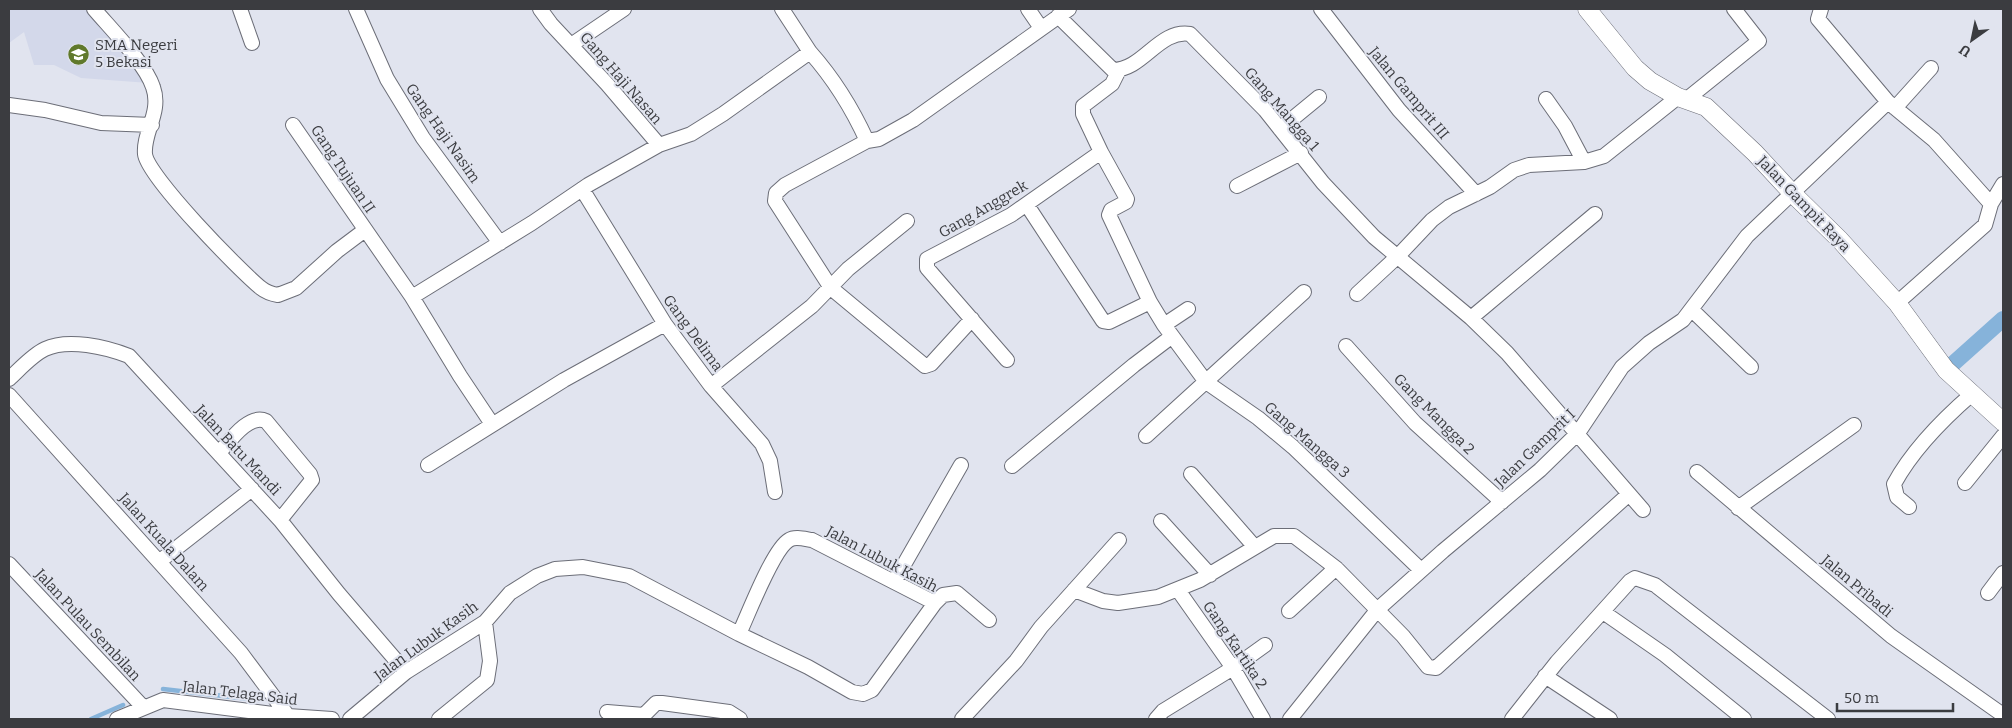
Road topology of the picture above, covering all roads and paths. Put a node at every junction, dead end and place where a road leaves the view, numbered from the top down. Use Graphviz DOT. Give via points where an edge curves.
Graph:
graph roads {
  1 [pos="94,9"];
  2 [pos="240,9"];
  3 [pos="356,9"];
  4 [pos="540,9"];
  5 [pos="624,9"];
  6 [pos="782,9"];
  7 [pos="1028,9"];
  8 [pos="1322,9"];
  9 [pos="1587,9"];
  10 [pos="1734,9"];
  11 [pos="1821,9"];
  12 [pos="1064,13"];
  13 [pos="1041,28"];
  14 [pos="252,43"];
  15 [pos="571,45"];
  16 [pos="810,52"];
  17 [pos="1931,68"];
  18 [pos="1119,70"];
  19 [pos="1319,97"];
  20 [pos="1683,98"];
  21 [pos="1546,99"];
  22 [pos="9,105"];
  23 [pos="1891,105"];
  24 [pos="152,125"];
  25 [pos="293,125"];
  26 [pos="1280,129"];
  27 [pos="867,141"];
  28 [pos="659,145"];
  29 [pos="1102,152"];
  30 [pos="1301,153"];
  31 [pos="1584,162"];
  32 [pos="2003,184"];
  33 [pos="1236,186"];
  34 [pos="582,189"];
  35 [pos="1792,193"];
  36 [pos="1476,194"];
  37 [pos="1991,204"];
  38 [pos="1027,205"];
  39 [pos="1595,214"];
  40 [pos="907,221"];
  41 [pos="365,230"];
  42 [pos="500,243"];
  43 [pos="1398,256"];
  44 [pos="831,288"];
  45 [pos="1304,292"];
  46 [pos="1357,294"];
  47 [pos="412,297"];
  48 [pos="1150,302"];
  49 [pos="1897,303"];
  50 [pos="1188,309"];
  51 [pos="1692,310"];
  52 [pos="1471,318"];
  53 [pos="972,319"];
  54 [pos="665,324"];
  55 [pos="1168,331"];
  56 [pos="1346,346"];
  57 [pos="1007,360"];
  58 [pos="1751,367"];
  59 [pos="9,379"];
  60 [pos="1206,382"];
  61 [pos="711,386"];
  62 [pos="1972,394"];
  63 [pos="9,395"];
  64 [pos="2001,416"];
  65 [pos="492,424"];
  66 [pos="1854,425"];
  67 [pos="1578,433"];
  68 [pos="1146,436"];
  69 [pos="2003,436"];
  70 [pos="219,453"];
  71 [pos="428,465"];
  72 [pos="961,465"];
  73 [pos="1012,466"];
  74 [pos="1697,472"];
  75 [pos="1192,474"];
  76 [pos="1965,483"];
  77 [pos="252,489"];
  78 [pos="775,492"];
  79 [pos="1629,494"];
  80 [pos="1502,502"];
  81 [pos="1909,507"];
  82 [pos="1738,508"];
  83 [pos="1643,510"];
  84 [pos="280,520"];
  85 [pos="1161,521"];
  86 [pos="1119,540"];
  87 [pos="1254,546"];
  88 [pos="160,561"];
  89 [pos="9,564"];
  90 [pos="1336,568"];
  91 [pos="1422,570"];
  92 [pos="2003,573"];
  93 [pos="1210,575"];
  94 [pos="894,582"];
  95 [pos="1074,590"];
  96 [pos="1178,590"];
  97 [pos="1988,593"];
  98 [pos="935,603"];
  99 [pos="1378,609"];
  100 [pos="1290,611"];
  101 [pos="1603,612"];
  102 [pos="989,620"];
  103 [pos="484,622"];
  104 [pos="739,634"];
  105 [pos="1265,645"];
  106 [pos="1233,668"];
  107 [pos="406,672"];
  108 [pos="1546,676"];
  109 [pos="143,707"];
  110 [pos="607,712"];
  111 [pos="2003,715"];
  112 [pos="288,716"];
  113 [pos="117,719"];
  114 [pos="332,719"];
  115 [pos="350,719"];
  116 [pos="439,719"];
  117 [pos="740,719"];
  118 [pos="962,719"];
  119 [pos="1156,719"];
  120 [pos="1263,719"];
  121 [pos="1290,719"];
  122 [pos="1512,719"];
  123 [pos="1610,719"];
  124 [pos="1744,719"];
  125 [pos="1828,719"];
  1 -- 24 [label="street" via="154,88 156,103"];
  2 -- 14 [label="street"];
  3 -- 42 [label="street, Gang Haji Nasim" via="387,79 423,138"];
  4 -- 15 [label="street, Gang Haji Nasan"];
  5 -- 15 [label="street"];
  6 -- 16 [label="street"];
  7 -- 13 [label="street"];
  8 -- 36 [label="street, Jalan Gamprit III" via="1399,110"];
  9 -- 20 [label="street, Jalan Gampit Raya" via="1635,68 1655,85"];
  10 -- 20 [label="street" via="1759,41"];
  11 -- 23 [label="street" via="1819,24"];
  12 -- 13 [label="street"];
  12 -- 18 [label="street" via="1109,68"];
  13 -- 27 [label="street" via="913,120 879,139"];
  15 -- 28 [label="street, Gang Haji Nasan"];
  16 -- 27 [label="street" via="828,73"];
  16 -- 28 [label="street" via="691,134"];
  17 -- 23 [label="street, Jalan Gamprit I"];
  18 -- 26 [label="street, Gang Mangga 1" via="1127,68 1168,37 1180,32 1190,34"];
  18 -- 29 [label="street" via="1112,84 1083,106 1083,114"];
  19 -- 26 [label="street"];
  20 -- 31 [label="street" via="1610,153"];
  20 -- 35 [label="street, Jalan Gampit Raya" via="1706,106"];
  21 -- 31 [label="street"];
  22 -- 24 [label="street" via="101,123"];
  23 -- 35 [label="street, Jalan Gamprit I"];
  23 -- 37 [label="street" via="1934,140"];
  24 -- 41 [label="street" via="145,152 148,164 222,250 271,294 283,294 296,288"];
  25 -- 41 [label="street, Gang Tujuan II"];
  26 -- 30 [label="street, Gang Mangga 1"];
  27 -- 44 [label="street" via="776,193 775,201"];
  28 -- 34 [label="street"];
  29 -- 38 [label="street, Gang Anggrek"];
  29 -- 48 [label="street, Gang Mangga 3" via="1127,199 1111,210 1109,216"];
  30 -- 33 [label="street"];
  30 -- 43 [label="street, Gang Mangga 1" via="1323,183 1374,237"];
  31 -- 36 [label="street" via="1529,165 1514,170"];
  32 -- 37 [label="street"];
  34 -- 42 [label="street"];
  34 -- 54 [label="street, Gang Delima"];
  35 -- 49 [label="street, Jalan Gampit Raya"];
  35 -- 51 [label="street, Jalan Gamprit I" via="1747,236"];
  36 -- 43 [label="street" via="1432,220"];
  37 -- 49 [label="street" via="1985,225"];
  38 -- 48 [label="street" via="1103,322"];
  38 -- 53 [label="street, Gang Anggrek" via="927,259 928,268"];
  39 -- 52 [label="street"];
  40 -- 44 [label="street" via="848,269"];
  41 -- 47 [label="street, Gang Tujuan II"];
  42 -- 47 [label="street"];
  43 -- 46 [label="street"];
  43 -- 52 [label="street, Gang Mangga 1"];
  44 -- 53 [label="street" via="925,366 931,364"];
  44 -- 61 [label="street"];
  45 -- 60 [label="street"];
  47 -- 65 [label="street, Gang Tujuan II"];
  48 -- 55 [label="street, Gang Mangga 3"];
  49 -- 62 [label="street, Jalan Gampit Raya" via="1946,370"];
  50 -- 55 [label="street"];
  51 -- 58 [label="street"];
  51 -- 67 [label="street, Jalan Gamprit I" via="1622,367"];
  52 -- 67 [label="street, Gang Mangga 1" via="1507,353"];
  53 -- 57 [label="street, Gang Anggrek"];
  54 -- 61 [label="street, Gang Delima"];
  54 -- 65 [label="street"];
  55 -- 60 [label="street, Gang Mangga 3"];
  55 -- 73 [label="street" via="1134,365"];
  56 -- 80 [label="street, Gang Mangga 2" via="1415,423"];
  59 -- 70 [label="street, Jalan Batu Mandi" via="45,349 91,344 110,348 128,356"];
  60 -- 68 [label="street"];
  60 -- 91 [label="street, Gang Mangga 3" via="1258,418 1292,447"];
  61 -- 78 [label="street, Gang Delima" via="762,444 770,461"];
  62 -- 64 [label="street, Jalan Gampit Raya"];
  62 -- 81 [label="street" via="1922,443 1898,477 1894,490"];
  63 -- 88 [label="street, Jalan Kuala Dalam"];
  65 -- 71 [label="street"];
  66 -- 82 [label="street"];
  67 -- 79 [label="street, Gang Mangga 1"];
  67 -- 80 [label="street, Jalan Gamprit I"];
  69 -- 76 [label="street"];
  70 -- 77 [label="street, Jalan Batu Mandi"];
  70 -- 84 [label="street" via="250,422 266,421 312,480"];
  72 -- 94 [label="street"];
  74 -- 82 [label="street, Jalan Pribadi"];
  75 -- 87 [label="street"];
  77 -- 84 [label="street, Jalan Batu Mandi"];
  77 -- 88 [label="street"];
  79 -- 83 [label="street, Gang Mangga 1"];
  79 -- 99 [label="street" via="1436,668 1428,667"];
  80 -- 91 [label="street, Jalan Gamprit I"];
  82 -- 111 [label="street, Jalan Pribadi" via="1891,636"];
  84 -- 107 [label="street, Jalan Batu Mandi"];
  85 -- 93 [label="street"];
  86 -- 95 [label="street"];
  87 -- 90 [label="street" via="1274,536 1294,536"];
  87 -- 93 [label="street"];
  88 -- 112 [label="street, Jalan Kuala Dalam" via="241,653"];
  89 -- 109 [label="street, Jalan Pulau Sembilan"];
  90 -- 99 [label="street"];
  90 -- 100 [label="street"];
  91 -- 99 [label="street, Jalan Gamprit I"];
  92 -- 97 [label="street"];
  93 -- 96 [label="street"];
  94 -- 98 [label="street, Jalan Lubuk Kasih"];
  94 -- 104 [label="street, Jalan Lubuk Kasih" via="812,540 789,540 778,551"];
  95 -- 96 [label="street" via="1103,601 1118,602 1158,597"];
  95 -- 118 [label="street" via="1016,662"];
  96 -- 106 [label="street, Gang Kartika 2"];
  98 -- 102 [label="street" via="942,595 958,593"];
  98 -- 104 [label="street, Jalan Lubuk Kasih" via="872,690 863,694 852,692"];
  99 -- 121 [label="street, Jalan Gamprit I"];
  101 -- 108 [label="street"];
  101 -- 124 [label="street" via="1665,655"];
  101 -- 125 [label="street" via="1630,581 1635,578 1648,581"];
  103 -- 104 [label="street, Jalan Lubuk Kasih" via="510,593 537,576 555,569 583,567 630,576"];
  103 -- 107 [label="street, Jalan Lubuk Kasih"];
  103 -- 116 [label="street" via="490,661 487,680"];
  105 -- 106 [label="street"];
  106 -- 119 [label="street"];
  106 -- 120 [label="street, Gang Kartika 2"];
  107 -- 115 [label="street, Jalan Lubuk Kasih"];
  108 -- 122 [label="street"];
  108 -- 123 [label="street"];
  109 -- 112 [label="street, Jalan Telaga Said" via="163,700 183,701"];
  109 -- 113 [label="street, Jalan Telaga Said"];
  110 -- 117 [label="street" via="644,715 656,703 662,702 729,712"];
  112 -- 114 [label="street, Jalan Telaga Said"];
}
